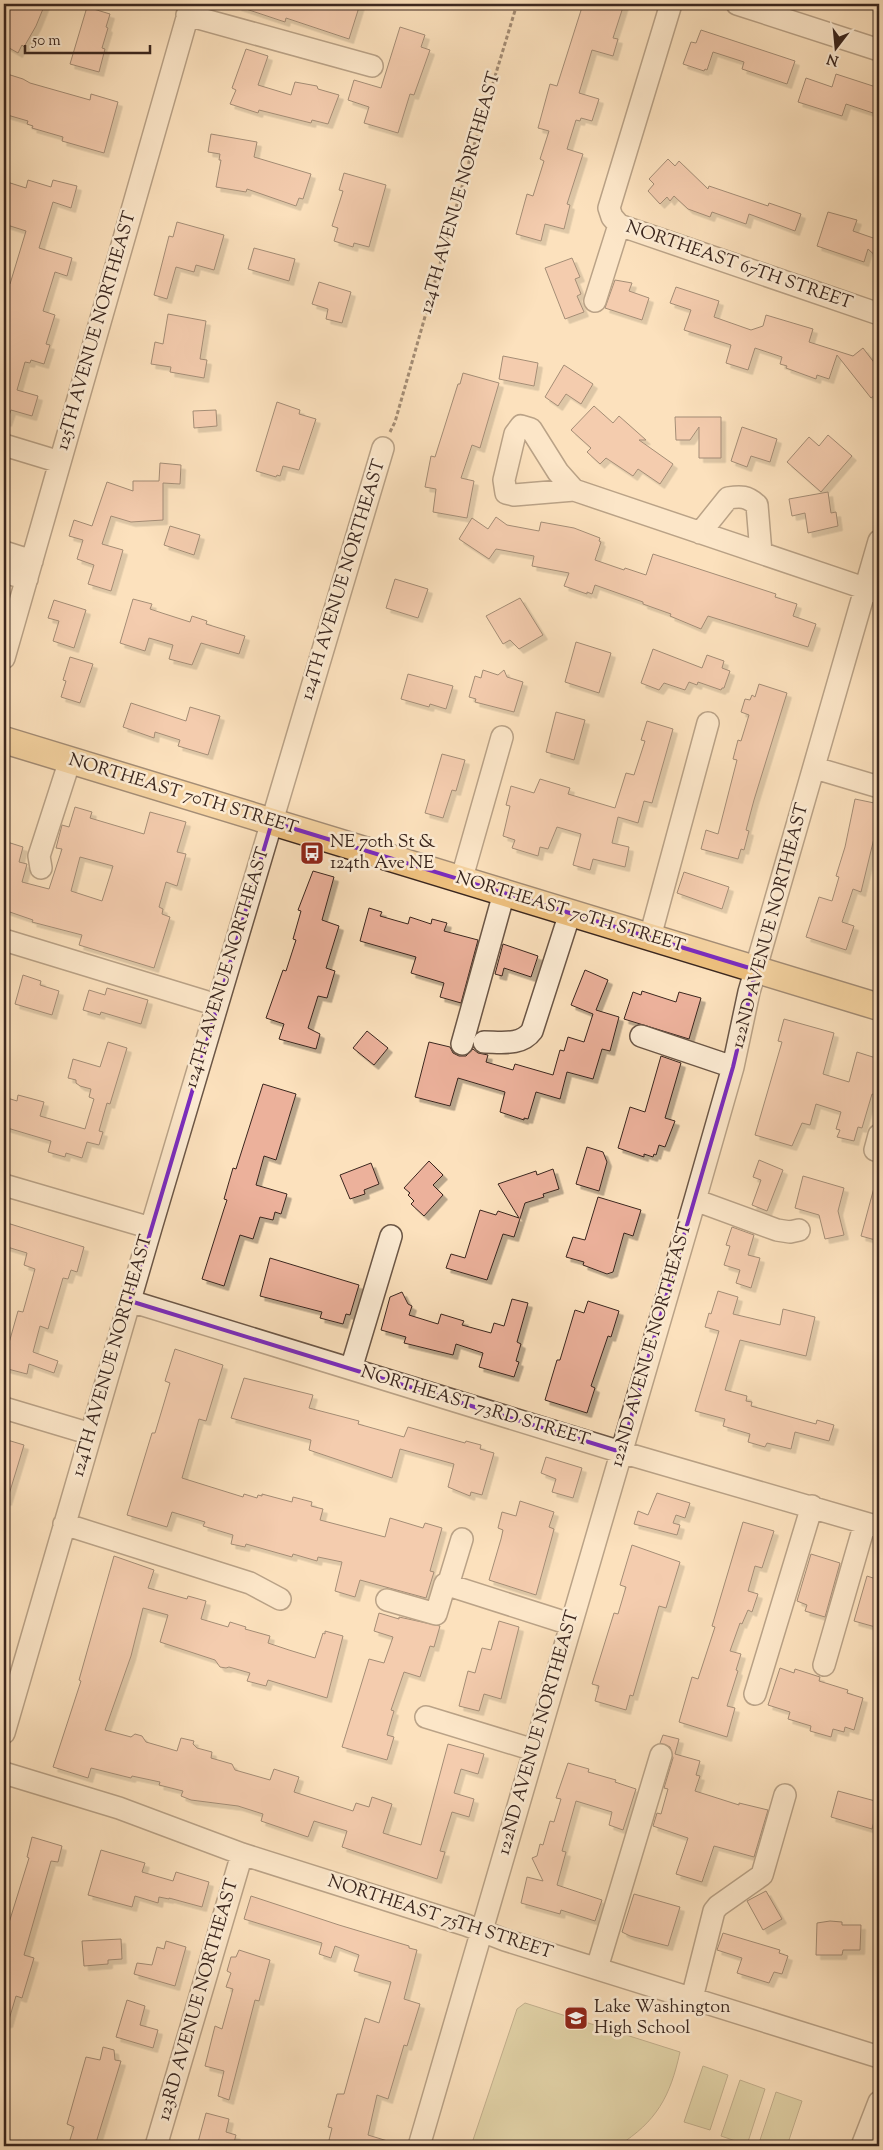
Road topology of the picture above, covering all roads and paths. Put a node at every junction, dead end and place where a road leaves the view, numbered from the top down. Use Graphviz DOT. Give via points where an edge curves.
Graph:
graph roads {
  1 [pos="517,4"];
  2 [pos="670,4"];
  3 [pos="737,4"];
  4 [pos="189,9"];
  5 [pos="879,50"];
  6 [pos="372,66"];
  7 [pos="614,216"];
  8 [pos="595,301"];
  9 [pos="879,314"];
  10 [pos="4,445"];
  11 [pos="383,448"];
  12 [pos="60,462"];
  13 [pos="574,490"];
  14 [pos="700,533"];
  15 [pos="879,541"];
  16 [pos="4,552"];
  17 [pos="761,553"];
  18 [pos="30,570"];
  19 [pos="4,572"];
  20 [pos="872,591"];
  21 [pos="4,658"];
  22 [pos="708,723"];
  23 [pos="502,737"];
  24 [pos="4,740"];
  25 [pos="70,760"];
  26 [pos="815,768"];
  27 [pos="879,787"];
  28 [pos="272,822"];
  29 [pos="41,868"];
  30 [pos="461,881"];
  31 [pos="504,893"];
  32 [pos="570,913"];
  33 [pos="650,937"];
  34 [pos="4,940"];
  35 [pos="756,970"];
  36 [pos="216,1005"];
  37 [pos="879,1007"];
  38 [pos="641,1036"];
  39 [pos="484,1042"];
  40 [pos="462,1044"];
  41 [pos="733,1067"];
  42 [pos="4,1184"];
  43 [pos="695,1200"];
  44 [pos="151,1228"];
  45 [pos="800,1230"];
  46 [pos="391,1236"];
  47 [pos="130,1301"];
  48 [pos="352,1369"];
  49 [pos="4,1408"];
  50 [pos="91,1434"];
  51 [pos="621,1452"];
  52 [pos="812,1506"];
  53 [pos="64,1524"];
  54 [pos="872,1525"];
  55 [pos="462,1539"];
  56 [pos="448,1585"];
  57 [pos="280,1599"];
  58 [pos="387,1600"];
  59 [pos="570,1624"];
  60 [pos="824,1665"];
  61 [pos="755,1694"];
  62 [pos="426,1717"];
  63 [pos="4,1733"];
  64 [pos="534,1750"];
  65 [pos="660,1754"];
  66 [pos="4,1773"];
  67 [pos="785,1795"];
  68 [pos="242,1854"];
  69 [pos="482,1931"];
  70 [pos="597,1968"];
  71 [pos="692,1998"];
  72 [pos="879,2056"];
  73 [pos="879,2102"];
  74 [pos="156,2146"];
  75 [pos="420,2146"];
  76 [pos="862,2146"];
  1 -- 11 [label="path, 124TH AVENUE NORTHEAST" via="395,422"];
  2 -- 7 [label="street"];
  3 -- 5 [label="street"];
  4 -- 6 [label="street"];
  4 -- 12 [label="street, 125TH AVENUE NORTHEAST"];
  7 -- 8 [label="street"];
  7 -- 9 [label="street, NORTHEAST 67TH STREET"];
  10 -- 12 [label="street"];
  11 -- 28 [label="street, 124TH AVENUE NORTHEAST"];
  12 -- 18 [label="street, 125TH AVENUE NORTHEAST"];
  13 -- 14 [label="street"];
  14 -- 17 [label="street"];
  14 -- 17 [label="street" via="728,498 743,496 758,505"];
  15 -- 20 [label="street, 122ND AVENUE NORTHEAST"];
  16 -- 18 [label="street"];
  17 -- 20 [label="street"];
  18 -- 19 [label="street"];
  18 -- 21 [label="street, 125TH AVENUE NORTHEAST"];
  20 -- 26 [label="street, 122ND AVENUE NORTHEAST"];
  22 -- 33 [label="street"];
  23 -- 30 [label="street"];
  24 -- 25 [label="main road, NORTHEAST 70TH STREET"];
  25 -- 28 [label="main road, NORTHEAST 70TH STREET"];
  25 -- 29 [label="street" via="39,856"];
  26 -- 27 [label="street"];
  26 -- 35 [label="street, 122ND AVENUE NORTHEAST"];
  28 -- 30 [label="main road, NORTHEAST 70TH STREET"];
  28 -- 36 [label="street, 124TH AVENUE NORTHEAST"];
  30 -- 31 [label="main road, NORTHEAST 70TH STREET"];
  31 -- 32 [label="main road, NORTHEAST 70TH STREET"];
  31 -- 40 [label="street"];
  32 -- 33 [label="main road, NORTHEAST 70TH STREET"];
  32 -- 39 [label="street" via="532,1031 527,1038 514,1042"];
  33 -- 35 [label="main road, NORTHEAST 70TH STREET"];
  34 -- 36 [label="street"];
  35 -- 37 [label="main road, NORTHEAST 70TH STREET"];
  35 -- 41 [label="street, 122ND AVENUE NORTHEAST"];
  36 -- 44 [label="street, 124TH AVENUE NORTHEAST"];
  38 -- 41 [label="street"];
  41 -- 43 [label="street, 122ND AVENUE NORTHEAST"];
  42 -- 44 [label="street"];
  43 -- 45 [label="street" via="777,1230"];
  43 -- 51 [label="street, 122ND AVENUE NORTHEAST"];
  44 -- 47 [label="street, 124TH AVENUE NORTHEAST"];
  46 -- 48 [label="street"];
  47 -- 48 [label="street, NORTHEAST 73RD STREET"];
  47 -- 50 [label="street, 124TH AVENUE NORTHEAST"];
  48 -- 51 [label="street, NORTHEAST 73RD STREET"];
  49 -- 50 [label="street"];
  50 -- 53 [label="street, 124TH AVENUE NORTHEAST"];
  51 -- 52 [label="street, NORTHEAST 73RD STREET"];
  51 -- 59 [label="street, 122ND AVENUE NORTHEAST"];
  52 -- 54 [label="street, NORTHEAST 73RD STREET"];
  52 -- 61 [label="street"];
  53 -- 57 [label="street" via="250,1583"];
  53 -- 63 [label="street, 124TH AVENUE NORTHEAST"];
  54 -- 60 [label="street"];
  55 -- 56 [label="street"];
  56 -- 58 [label="street" via="445,1584 436,1614"];
  56 -- 59 [label="street"];
  59 -- 64 [label="street, 122ND AVENUE NORTHEAST"];
  62 -- 64 [label="street"];
  64 -- 69 [label="street, 122ND AVENUE NORTHEAST"];
  65 -- 70 [label="street"];
  66 -- 68 [label="street, NORTHEAST 75TH STREET" via="119,1808"];
  67 -- 71 [label="street" via="762,1875 714,1911"];
  68 -- 69 [label="street, NORTHEAST 75TH STREET"];
  68 -- 74 [label="street, 123RD AVENUE NORTHEAST"];
  69 -- 70 [label="street, NORTHEAST 75TH STREET"];
  69 -- 75 [label="street, 122ND AVENUE NORTHEAST"];
  70 -- 71 [label="street, NORTHEAST 75TH STREET"];
  71 -- 72 [label="street, NORTHEAST 75TH STREET"];
  73 -- 76 [label="street"];
}
